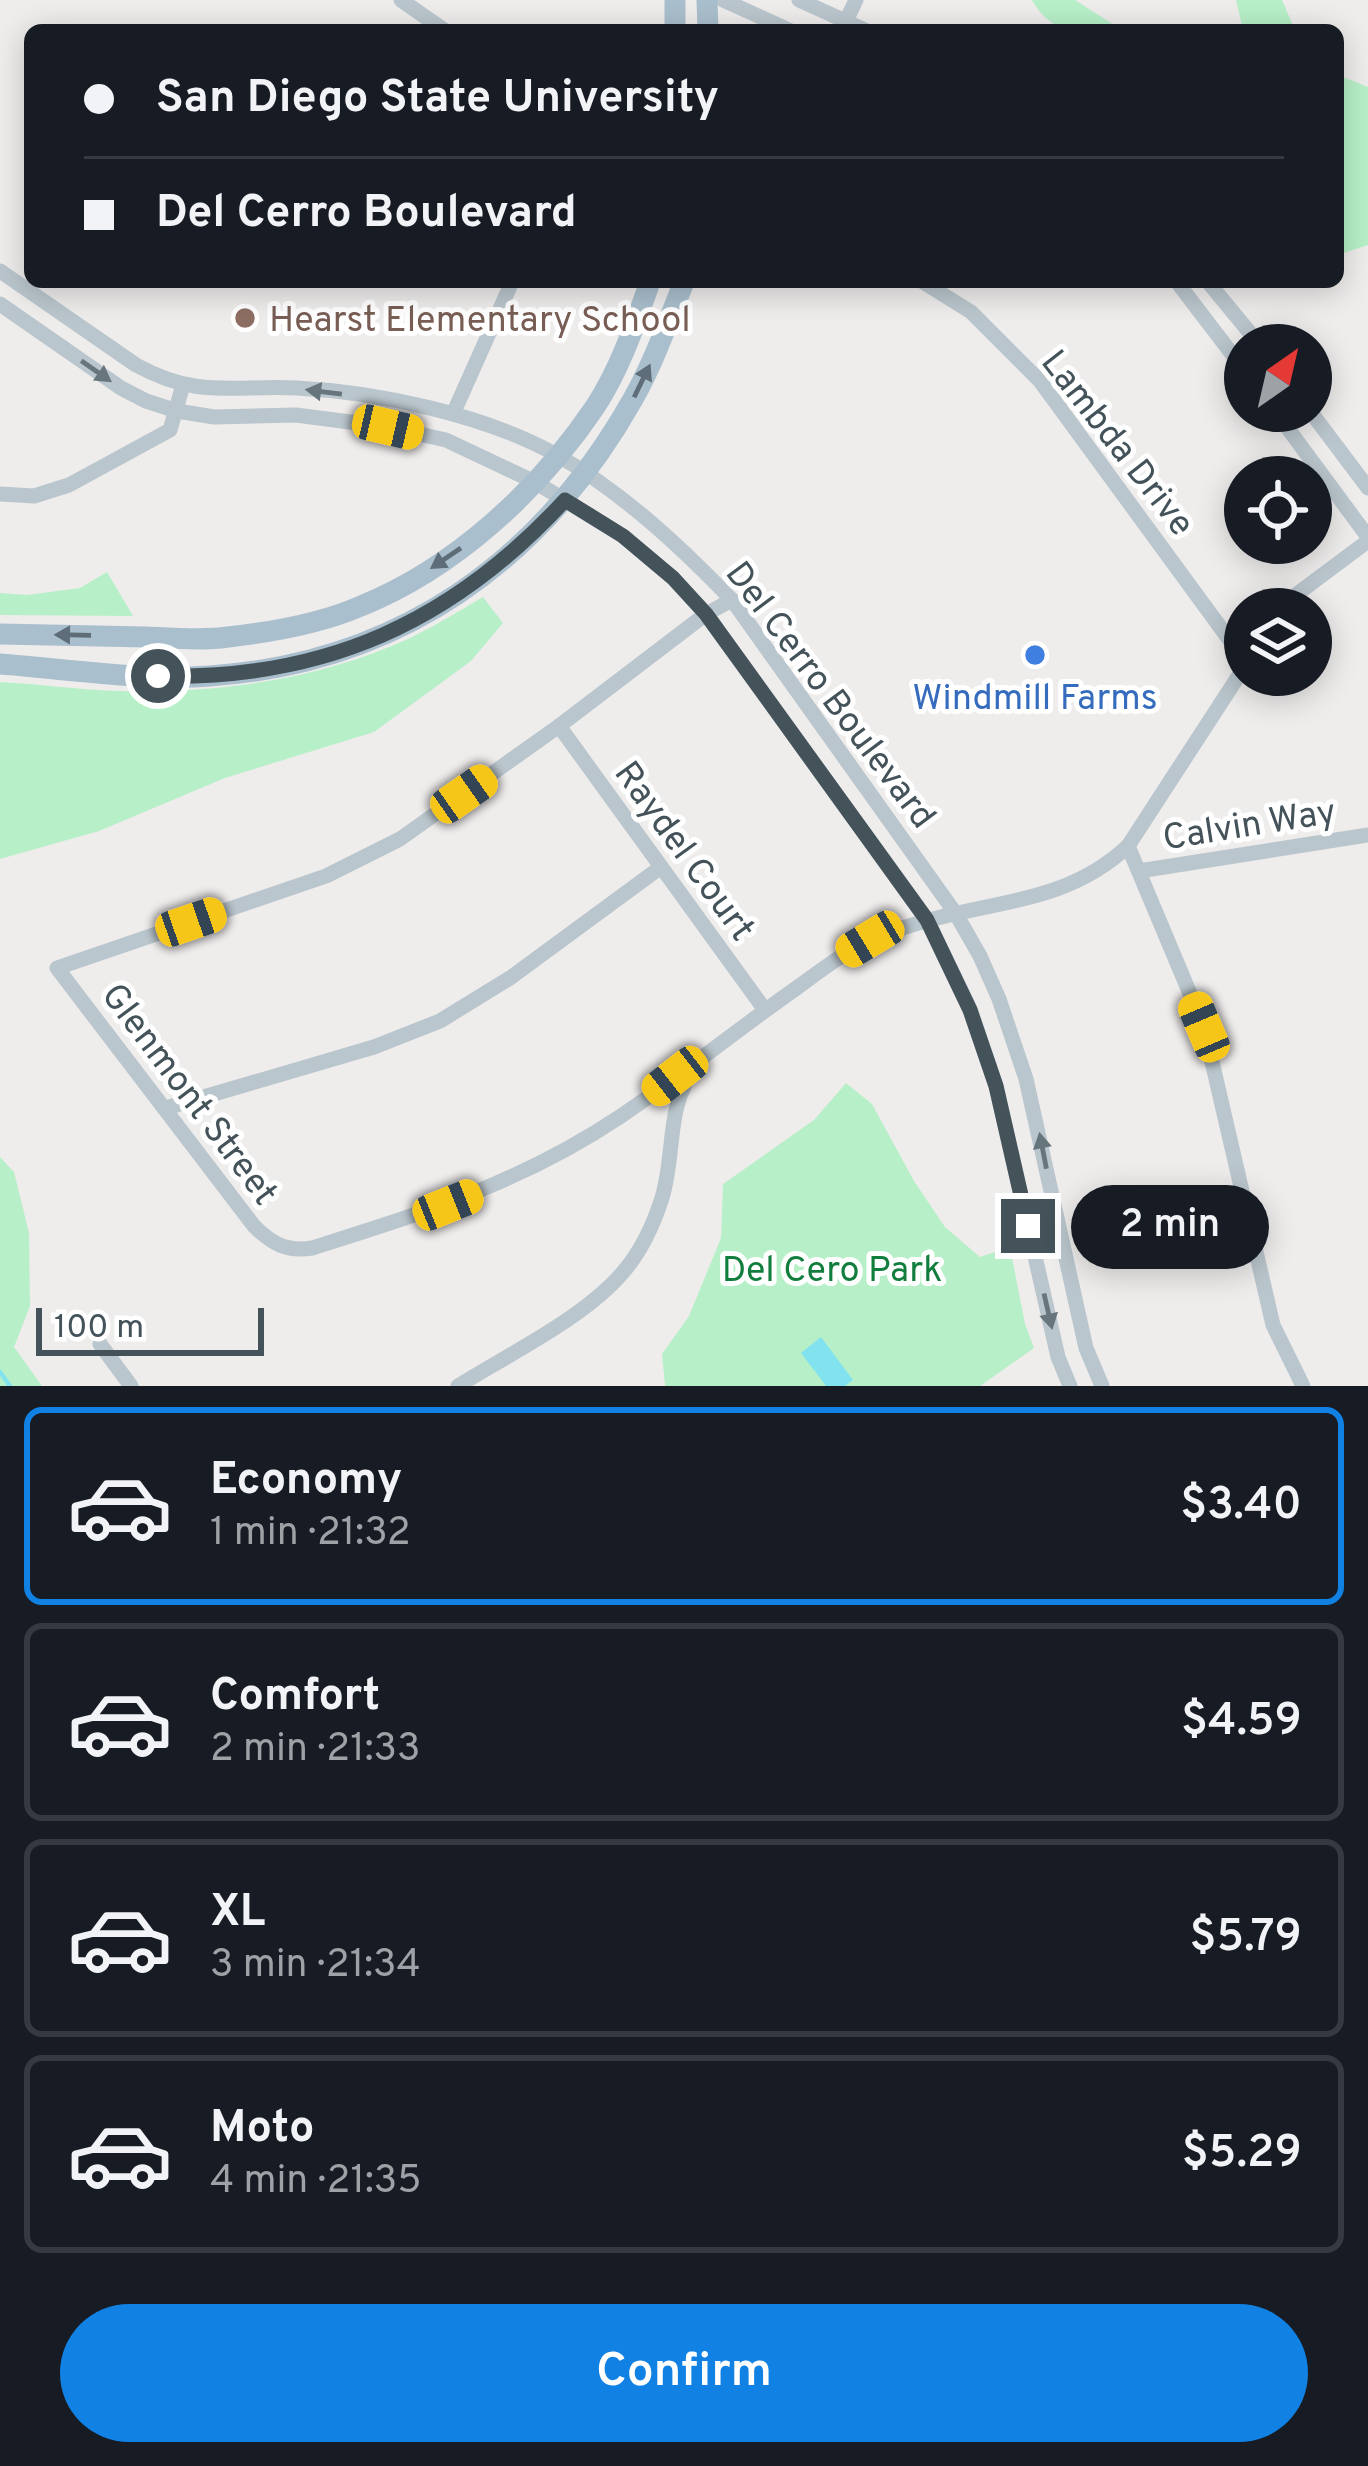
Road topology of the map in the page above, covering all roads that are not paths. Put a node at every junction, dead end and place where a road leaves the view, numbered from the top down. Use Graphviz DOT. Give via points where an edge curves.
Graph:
graph roads {
  1 [pos="401,0"];
  2 [pos="723,0"];
  3 [pos="799,0"];
  4 [pos="856,0"];
  5 [pos="846,21"];
  6 [pos="435,24"];
  7 [pos="776,24"];
  8 [pos="852,24"];
  9 [pos="25,288"];
  10 [pos="509,288"];
  11 [pos="648,288"];
  12 [pos="681,288"];
  13 [pos="933,288"];
  14 [pos="1182,288"];
  15 [pos="1213,288"];
  16 [pos="0,304"];
  17 [pos="1243,324"];
  18 [pos="1224,344"];
  19 [pos="183,385"];
  20 [pos="177,411"];
  21 [pos="453,414"];
  22 [pos="1290,432"];
  23 [pos="1326,432"];
  24 [pos="557,455"];
  25 [pos="585,473"];
  26 [pos="535,482"];
  27 [pos="1368,488"];
  28 [pos="0,494"];
  29 [pos="565,500"];
  30 [pos="1368,539"];
  31 [pos="1305,588"];
  32 [pos="732,600"];
  33 [pos="706,614"];
  34 [pos="0,634"];
  35 [pos="1224,634"];
  36 [pos="0,664"];
  37 [pos="1224,696"];
  38 [pos="559,726"];
  39 [pos="1368,835"];
  40 [pos="1129,846"];
  41 [pos="662,867"];
  42 [pos="1139,871"];
  43 [pos="956,914"];
  44 [pos="927,920"];
  45 [pos="765,1010"];
  46 [pos="706,1052"];
  47 [pos="166,1108"];
  48 [pos="100,1344"];
  49 [pos="131,1386"];
  50 [pos="458,1386"];
  51 [pos="1070,1386"];
  52 [pos="1102,1386"];
  53 [pos="1303,1386"];
  1 -- 6 [label="street"];
  2 -- 7 [label="street"];
  3 -- 5 [label="street"];
  4 -- 5 [label="street"];
  5 -- 8 [label="street"];
  9 -- 19 [label="street, Del Cerro Boulevard" via="136,365"];
  10 -- 21 [label="street"];
  11 -- 24 [label="main road" via="596,405"];
  25 -- 12 [label="main road, one-way" via="635,396"];
  13 -- 35 [label="street, Lambda Drive" via="971,312 1040,381"];
  14 -- 18 [label="street"];
  15 -- 17 [label="street"];
  16 -- 20 [label="street, Del Cerro Boulevard, one-way" via="121,388"];
  19 -- 20 [label="street"];
  21 -- 19 [label="street, Del Cerro Boulevard, one-way" via="297,388"];
  20 -- 26 [label="street, Del Cerro Boulevard" via="388,427 446,440"];
  20 -- 28 [label="street" via="170,430 69,485 34,496"];
  21 -- 24 [label="street, Del Cerro Boulevard"];
  22 -- 30 [label="street"];
  23 -- 27 [label="street"];
  24 -- 25 [label="street, Del Cerro Boulevard"];
  24 -- 26 [label="main road"];
  25 -- 29 [label="main road"];
  25 -- 32 [label="street, Del Cerro Boulevard"];
  26 -- 29 [label="street, Del Cerro Boulevard"];
  26 -- 34 [label="main road, one-way" via="415,579 361,607 294,627 223,638"];
  29 -- 33 [label="street, Del Cerro Boulevard" via="623,536"];
  29 -- 36 [label="main road" via="516,550 426,615 298,665 158,676"];
  30 -- 31 [label="street"];
  32 -- 33 [label="street"];
  32 -- 43 [label="street, Del Cerro Boulevard"];
  33 -- 38 [label="street"];
  33 -- 44 [label="street, Del Cerro Boulevard"];
  37 -- 40 [label="street"];
  38 -- 41 [label="street, Raydel Court"];
  38 -- 47 [label="street, Glenmont Street" via="400,839 326,876 57,968"];
  39 -- 42 [label="street, Calvin Way"];
  40 -- 42 [label="street"];
  40 -- 43 [label="street" via="1080,881"];
  41 -- 45 [label="street, Raydel Court"];
  41 -- 47 [label="street" via="440,1022"];
  42 -- 53 [label="street" via="1204,1027 1274,1325"];
  43 -- 44 [label="street"];
  52 -- 43 [label="street, Del Cerro Boulevard, one-way" via="1086,1348 1026,1078 999,999"];
  44 -- 45 [label="street" via="870,939"];
  44 -- 51 [label="street, Del Cerro Boulevard, one-way" via="996,1086"];
  45 -- 46 [label="street"];
  46 -- 47 [label="street, Glenmont Street" via="560,1154 448,1205 312,1248 284,1248 254,1226"];
  46 -- 50 [label="street" via="682,1088 662,1196 624,1271 579,1310"];
  48 -- 49 [label="street"];
}
